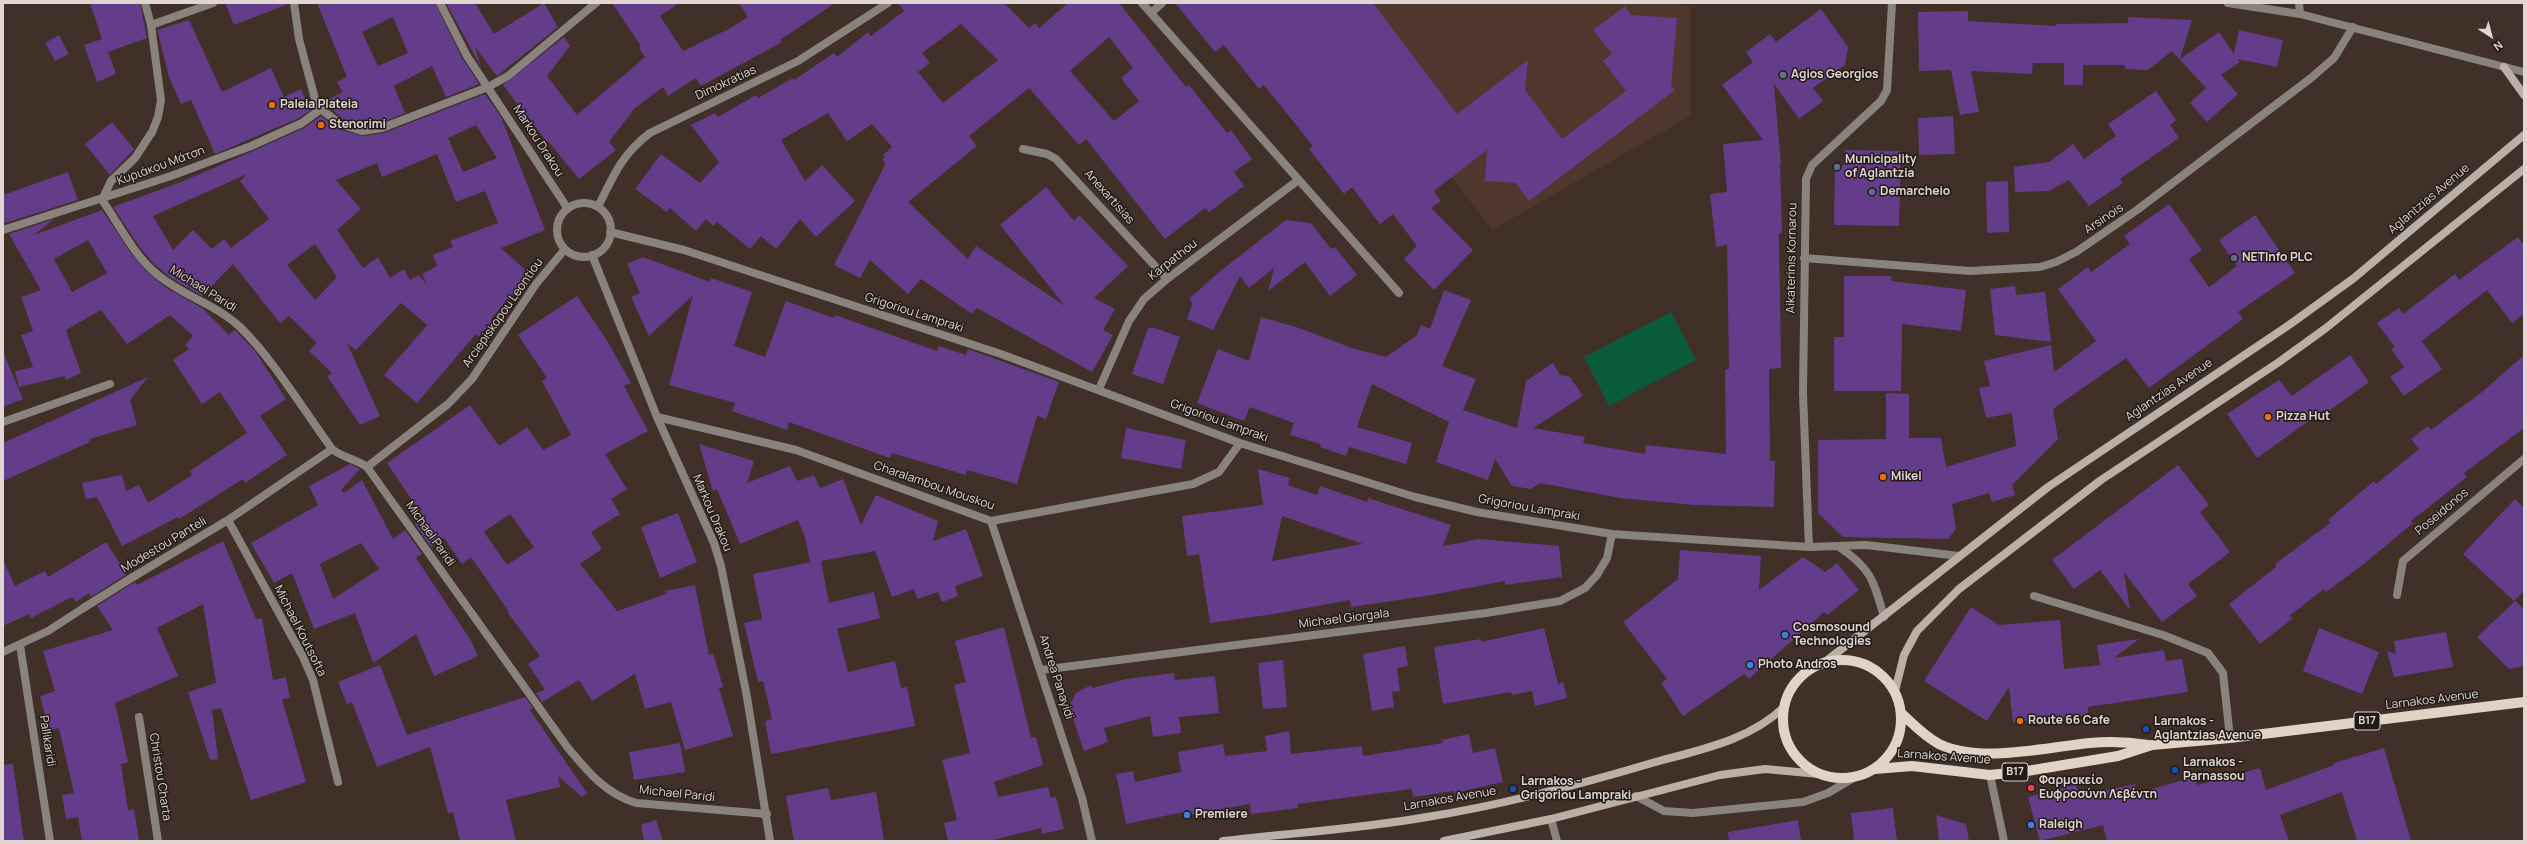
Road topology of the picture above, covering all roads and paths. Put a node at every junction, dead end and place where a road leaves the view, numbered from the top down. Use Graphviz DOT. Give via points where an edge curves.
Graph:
graph roads {
  1 [pos="145,3"];
  2 [pos="213,3"];
  3 [pos="294,3"];
  4 [pos="440,3"];
  5 [pos="596,3"];
  6 [pos="888,3"];
  7 [pos="1142,3"];
  8 [pos="1162,3"];
  9 [pos="1892,3"];
  10 [pos="2228,3"];
  11 [pos="2299,3"];
  12 [pos="1151,13"];
  13 [pos="2300,14"];
  14 [pos="151,25"];
  15 [pos="2353,27"];
  16 [pos="2504,67"];
  17 [pos="2524,72"];
  18 [pos="488,87"];
  19 [pos="2524,95"];
  20 [pos="321,109"];
  21 [pos="2523,135"];
  22 [pos="1023,149"];
  23 [pos="2524,168"];
  24 [pos="1298,181"];
  25 [pos="102,200"];
  26 [pos="598,207"];
  27 [pos="568,209"];
  28 [pos="3,230"];
  29 [pos="610,232"];
  30 [pos="565,249"];
  31 [pos="592,255"];
  32 [pos="1804,258"];
  33 [pos="1167,279"];
  34 [pos="1399,293"];
  35 [pos="110,384"];
  36 [pos="1099,389"];
  37 [pos="657,417"];
  38 [pos="3,422"];
  39 [pos="1240,443"];
  40 [pos="332,449"];
  41 [pos="2522,463"];
  42 [pos="367,466"];
  43 [pos="228,520"];
  44 [pos="991,521"];
  45 [pos="1612,534"];
  46 [pos="1809,547"];
  47 [pos="1839,547"];
  48 [pos="1959,556"];
  49 [pos="2398,595"];
  50 [pos="2034,596"];
  51 [pos="1884,617"];
  52 [pos="20,645"];
  53 [pos="3,652"];
  54 [pos="1825,662"];
  55 [pos="1041,670"];
  56 [pos="1895,691"];
  57 [pos="2524,702"];
  58 [pos="1784,707"];
  59 [pos="1901,713"];
  60 [pos="139,717"];
  61 [pos="2230,738"];
  62 [pos="2152,745"];
  63 [pos="1874,769"];
  64 [pos="1819,774"];
  65 [pos="1990,774"];
  66 [pos="1855,777"];
  67 [pos="338,782"];
  68 [pos="1636,796"];
  69 [pos="767,814"];
  70 [pos="1551,820"];
  71 [pos="50,841"];
  72 [pos="158,841"];
  73 [pos="770,841"];
  74 [pos="1092,841"];
  75 [pos="1223,841"];
  76 [pos="1444,841"];
  77 [pos="1557,841"];
  78 [pos="2004,841"];
  1 -- 14 [label="street"];
  2 -- 14 [label="street"];
  3 -- 20 [label="street" via="299,39 315,99"];
  4 -- 18 [label="street, Markou Drakou" via="467,56"];
  5 -- 18 [label="street" via="508,76"];
  6 -- 26 [label="street, Dimokratias" via="798,61 650,133 620,162"];
  7 -- 12 [label="street"];
  8 -- 12 [label="street"];
  9 -- 32 [label="street, Aikaterinis Kornarou" via="1887,90 1882,101 1812,165 1806,179"];
  10 -- 13 [label="street"];
  11 -- 13 [label="street"];
  12 -- 24 [label="street"];
  13 -- 15 [label="street"];
  14 -- 25 [label="street" via="161,100 158,116 152,132 135,158 111,181"];
  15 -- 16 [label="street"];
  15 -- 32 [label="street, Arsinois" via="2334,58 2311,78 2137,210 2076,252 2056,262 2040,267 1970,271"];
  16 -- 17 [label="street"];
  16 -- 19 [label="main road"];
  18 -- 20 [label="street" via="382,128 362,131 340,124"];
  18 -- 27 [label="street, Markou Drakou"];
  20 -- 25 [label="street, Κυριάκου Μάτση" via="302,123 251,146"];
  21 -- 48 [label="main road, Aglantzias Avenue" via="2354,278 2048,487"];
  22 -- 33 [label="street, Anexartisias" via="1041,152 1056,159"];
  23 -- 56 [label="main road" via="2326,328 2101,480 1959,589 1913,636 1904,655"];
  24 -- 33 [label="street, Karpathou"];
  24 -- 34 [label="street"];
  25 -- 28 [label="street, Κυριάκου Μάτση" via="69,207"];
  25 -- 40 [label="street, Michael Paridi" via="144,261 158,276 227,316 241,328 262,352"];
  26 -- 27 [label="street" via="585,203"];
  26 -- 29 [label="street" via="607,217"];
  27 -- 30 [label="street" via="562,215 558,228 558,237"];
  29 -- 31 [label="street" via="605,246"];
  29 -- 36 [label="street, Grigoriou Lampraki" via="684,250 1001,354"];
  30 -- 31 [label="street" via="576,256"];
  30 -- 42 [label="street, Arciepiskopou Leontiou" via="536,284 472,379 448,404"];
  31 -- 37 [label="street, Markou Drakou"];
  32 -- 46 [label="street, Aikaterinis Kornarou" via="1803,393"];
  33 -- 36 [label="street, Karpathou" via="1135,311"];
  35 -- 38 [label="street"];
  36 -- 39 [label="street, Grigoriou Lampraki"];
  37 -- 44 [label="street, Charalambou Mouskou" via="796,450"];
  37 -- 69 [label="street, Markou Drakou" via="714,543 721,566"];
  39 -- 44 [label="street, Charalambou Mouskou" via="1219,472 1193,484"];
  39 -- 45 [label="street, Grigoriou Lampraki" via="1415,498 1478,512"];
  40 -- 42 [label="street, Michael Paridi"];
  40 -- 43 [label="street, Modestou Panteli"];
  41 -- 49 [label="street, Poseidonos" via="2403,560"];
  42 -- 69 [label="street, Michael Paridi" via="592,778 623,799 636,803"];
  43 -- 52 [label="street, Modestou Panteli" via="48,631"];
  43 -- 67 [label="street, Michael Koutsofta" via="313,680"];
  44 -- 55 [label="street, Andrea Panayidi"];
  45 -- 46 [label="street, Grigoriou Lampraki"];
  45 -- 55 [label="street, Michael Giorgala" via="1607,558 1598,575 1585,588 1560,601 1486,613"];
  46 -- 47 [label="street, Grigoriou Lampraki"];
  47 -- 48 [label="street, Grigoriou Lampraki" via="1866,545"];
  47 -- 51 [label="street" via="1857,559 1867,570 1873,580"];
  48 -- 51 [label="main road, Aglantzias Avenue"];
  50 -- 61 [label="street" via="2163,635 2208,653 2223,673"];
  51 -- 54 [label="main road, Aglantzias Avenue"];
  52 -- 53 [label="street, Modestou Panteli"];
  52 -- 71 [label="street, Pallikaridi"];
  54 -- 56 [label="main road, Larnakos Avenue / B17" via="1844,659 1863,663 1881,674"];
  54 -- 58 [label="main road, Larnakos Avenue / B17" via="1804,673 1795,682"];
  55 -- 74 [label="street, Andrea Panayidi" via="1082,798"];
  56 -- 59 [label="main road, Larnakos Avenue / B17"];
  57 -- 61 [label="main road, Larnakos Avenue / B17"];
  58 -- 64 [label="main road, Larnakos Avenue / B17" via="1783,728 1788,745 1804,766"];
  58 -- 75 [label="main road, Larnakos Avenue" via="1758,728 1733,739 1534,796 1425,818"];
  59 -- 62 [label="main road, Larnakos Avenue / B17" via="1921,732 1941,744 1977,752 2004,752 2092,742 2122,741"];
  59 -- 63 [label="main road, Larnakos Avenue / B17" via="1896,745"];
  60 -- 72 [label="street, Christou Charta"];
  61 -- 62 [label="main road, Larnakos Avenue / B17"];
  62 -- 65 [label="main road, Larnakos Avenue / B17" via="2085,762"];
  63 -- 65 [label="main road, Larnakos Avenue / B17" via="1912,766"];
  63 -- 66 [label="main road, Larnakos Avenue / B17"];
  64 -- 66 [label="main road, Larnakos Avenue / B17" via="1836,778"];
  64 -- 68 [label="main road, Larnakos Avenue" via="1747,770"];
  65 -- 78 [label="street"];
  66 -- 68 [label="street" via="1822,796 1803,802 1693,813 1664,811"];
  68 -- 70 [label="main road, Larnakos Avenue"];
  69 -- 73 [label="street, Markou Drakou"];
  70 -- 76 [label="main road, Larnakos Avenue"];
  70 -- 77 [label="street"];
}
